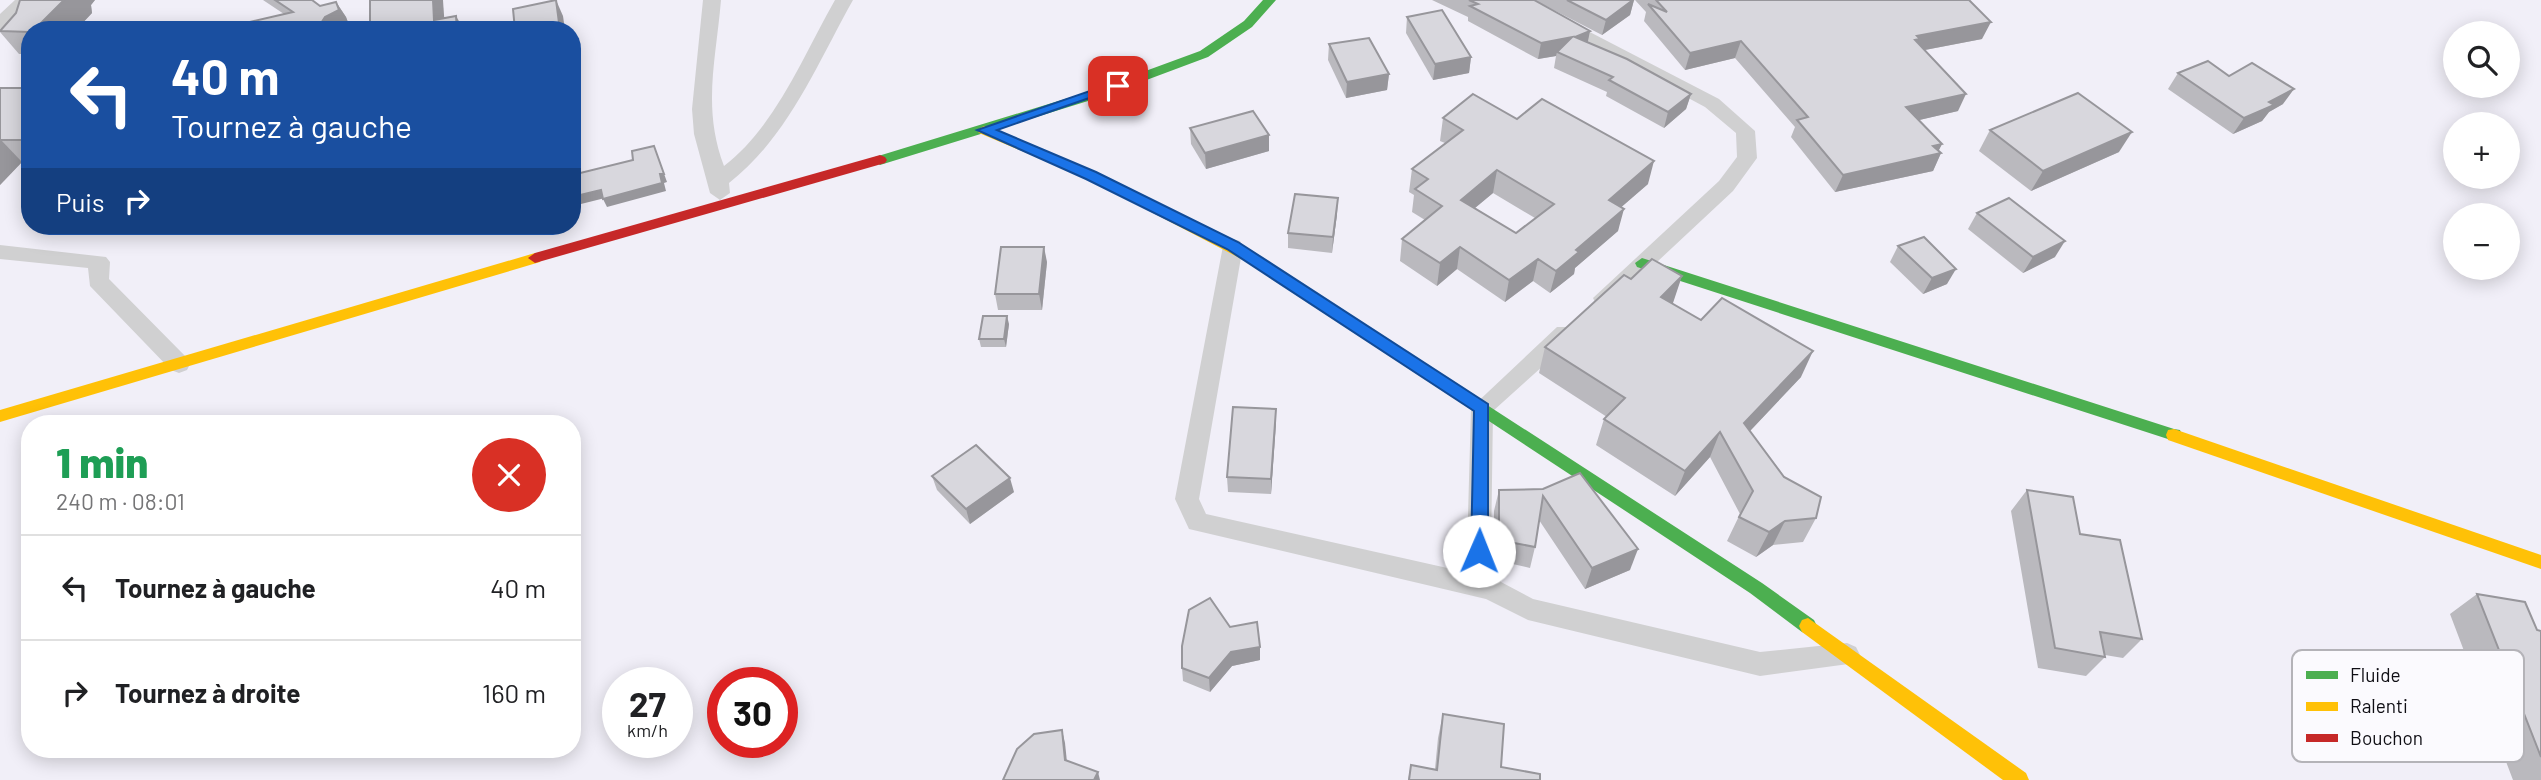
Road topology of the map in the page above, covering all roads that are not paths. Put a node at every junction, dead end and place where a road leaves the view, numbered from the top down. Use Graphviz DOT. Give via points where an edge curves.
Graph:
graph roads {
  1 [pos="25,0"];
  2 [pos="712,0"];
  3 [pos="844,0"];
  4 [pos="1270,0"];
  5 [pos="1516,0"];
  6 [pos="0,24"];
  7 [pos="984,130"];
  8 [pos="719,180"];
  9 [pos="721,203"];
  10 [pos="1233,246"];
  11 [pos="0,252"];
  12 [pos="1642,263"];
  13 [pos="179,364"];
  14 [pos="1482,408"];
  15 [pos="0,416"];
  16 [pos="2541,562"];
  17 [pos="1491,589"];
  18 [pos="1847,654"];
  19 [pos="2019,780"];
  1 -- 6 [label="street"];
  2 -- 8 [label="street" via="701,89 702,128"];
  3 -- 8 [label="street" via="771,130 749,157"];
  4 -- 7 [label="street" via="1248,24 1204,54"];
  5 -- 12 [label="street" via="1712,103 1745,131 1747,158 1726,186"];
  7 -- 9 [label="street"];
  7 -- 10 [label="street" via="1091,175"];
  8 -- 9 [label="street"];
  9 -- 13 [label="street"];
  10 -- 14 [label="street"];
  10 -- 17 [label="street" via="1187,499 1198,522"];
  11 -- 13 [label="street" via="99,262 98,281"];
  12 -- 14 [label="street"];
  12 -- 16 [label="street" via="2256,462"];
  13 -- 15 [label="street"];
  14 -- 17 [label="street" via="1479,551"];
  14 -- 18 [label="street" via="1756,588"];
  17 -- 18 [label="street" via="1528,608 1760,664"];
  18 -- 19 [label="street"];
}
